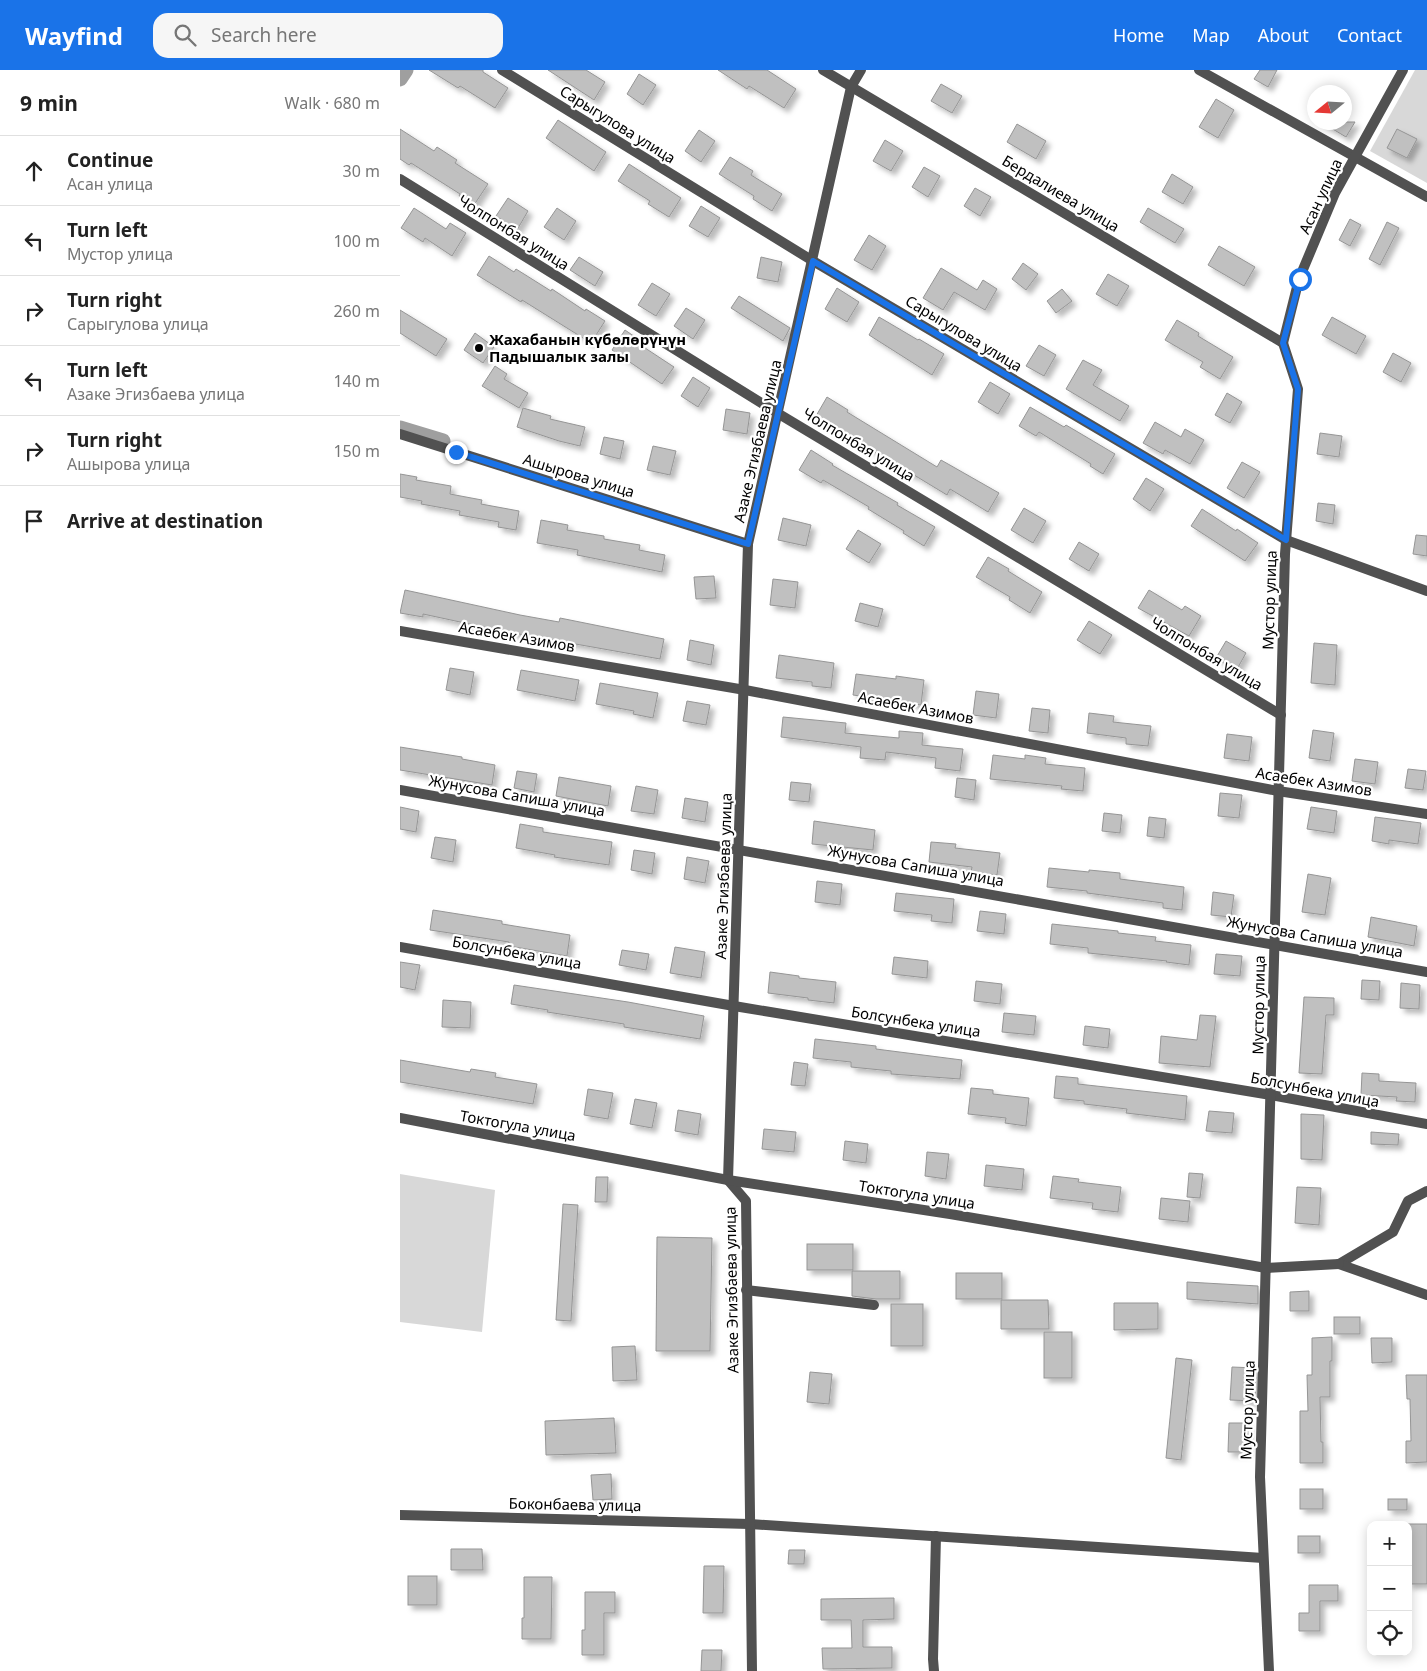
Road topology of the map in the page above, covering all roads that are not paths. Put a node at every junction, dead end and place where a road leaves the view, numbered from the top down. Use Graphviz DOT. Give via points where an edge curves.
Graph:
graph roads {
  1 [pos="502,70"];
  2 [pos="823,70"];
  3 [pos="861,70"];
  4 [pos="1200,70"];
  5 [pos="1403,70"];
  6 [pos="851,86"];
  7 [pos="1354,157"];
  8 [pos="400,179"];
  9 [pos="1427,197"];
  10 [pos="813,261"];
  11 [pos="1283,343"];
  12 [pos="779,414"];
  13 [pos="400,434"];
  14 [pos="1286,540"];
  15 [pos="748,544"];
  16 [pos="1427,591"];
  17 [pos="400,631"];
  18 [pos="744,690"];
  19 [pos="1281,715"];
  20 [pos="400,790"];
  21 [pos="1278,791"];
  22 [pos="1427,814"];
  23 [pos="739,849"];
  24 [pos="1274,944"];
  25 [pos="400,947"];
  26 [pos="1427,972"];
  27 [pos="734,1006"];
  28 [pos="1270,1095"];
  29 [pos="400,1118"];
  30 [pos="1427,1124"];
  31 [pos="728,1180"];
  32 [pos="1427,1191"];
  33 [pos="1339,1264"];
  34 [pos="1266,1268"];
  35 [pos="746,1290"];
  36 [pos="1427,1295"];
  37 [pos="874,1305"];
  38 [pos="400,1515"];
  39 [pos="750,1524"];
  40 [pos="936,1536"];
  41 [pos="1263,1558"];
  42 [pos="752,1671"];
  43 [pos="934,1671"];
  44 [pos="1269,1671"];
  1 -- 10 [label="street, Сарыгулова улица"];
  2 -- 6 [label="street, Бердалиева улица"];
  3 -- 6 [label="street, Азаке Эгизбаева улица"];
  4 -- 7 [label="street"];
  5 -- 7 [label="street, Асан улица"];
  6 -- 10 [label="street, Азаке Эгизбаева улица"];
  6 -- 11 [label="street, Бердалиева улица"];
  7 -- 9 [label="street"];
  7 -- 11 [label="street, Асан улица" via="1335,193 1300,279"];
  8 -- 12 [label="street, Чолпонбая улица"];
  10 -- 12 [label="street, Азаке Эгизбаева улица"];
  10 -- 14 [label="street, Сарыгулова улица"];
  11 -- 14 [label="street, Мустор улица" via="1298,389"];
  12 -- 15 [label="street, Азаке Эгизбаева улица"];
  12 -- 19 [label="street, Чолпонбая улица"];
  13 -- 15 [label="street, Ашырова улица"];
  14 -- 16 [label="street, Сарыгулова улица"];
  14 -- 19 [label="street, Мустор улица"];
  15 -- 18 [label="street, Азаке Эгизбаева улица"];
  17 -- 18 [label="street, Асаебек Азимов"];
  18 -- 21 [label="street, Асаебек Азимов"];
  18 -- 23 [label="street, Азаке Эгизбаева улица"];
  19 -- 21 [label="street, Мустор улица"];
  20 -- 23 [label="street, Жунусова Сапиша улица"];
  21 -- 22 [label="street, Асаебек Азимов"];
  21 -- 24 [label="street, Мустор улица"];
  23 -- 24 [label="street, Жунусова Сапиша улица"];
  23 -- 27 [label="street, Азаке Эгизбаева улица"];
  24 -- 26 [label="street, Жунусова Сапиша улица"];
  24 -- 28 [label="street, Мустор улица"];
  25 -- 27 [label="street, Болсунбека улица"];
  27 -- 28 [label="street, Болсунбека улица"];
  27 -- 31 [label="street, Азаке Эгизбаева улица"];
  28 -- 30 [label="street, Болсунбека улица"];
  28 -- 34 [label="street, Мустор улица"];
  29 -- 31 [label="street, Токтогула улица"];
  31 -- 34 [label="street, Токтогула улица"];
  31 -- 35 [label="street, Азаке Эгизбаева улица" via="746,1201"];
  32 -- 33 [label="street" via="1408,1201 1393,1232"];
  33 -- 34 [label="street, Токтогула улица"];
  33 -- 36 [label="street, Токтогула улица"];
  34 -- 41 [label="street, Мустор улица" via="1260,1477"];
  35 -- 37 [label="street"];
  35 -- 39 [label="street, Азаке Эгизбаева улица"];
  38 -- 39 [label="street, Боконбаева улица"];
  39 -- 40 [label="street, Боконбаева улица"];
  39 -- 42 [label="street, Азаке Эгизбаева улица"];
  40 -- 41 [label="street, Боконбаева улица"];
  40 -- 43 [label="street"];
  41 -- 44 [label="street, Мустор улица"];
}
